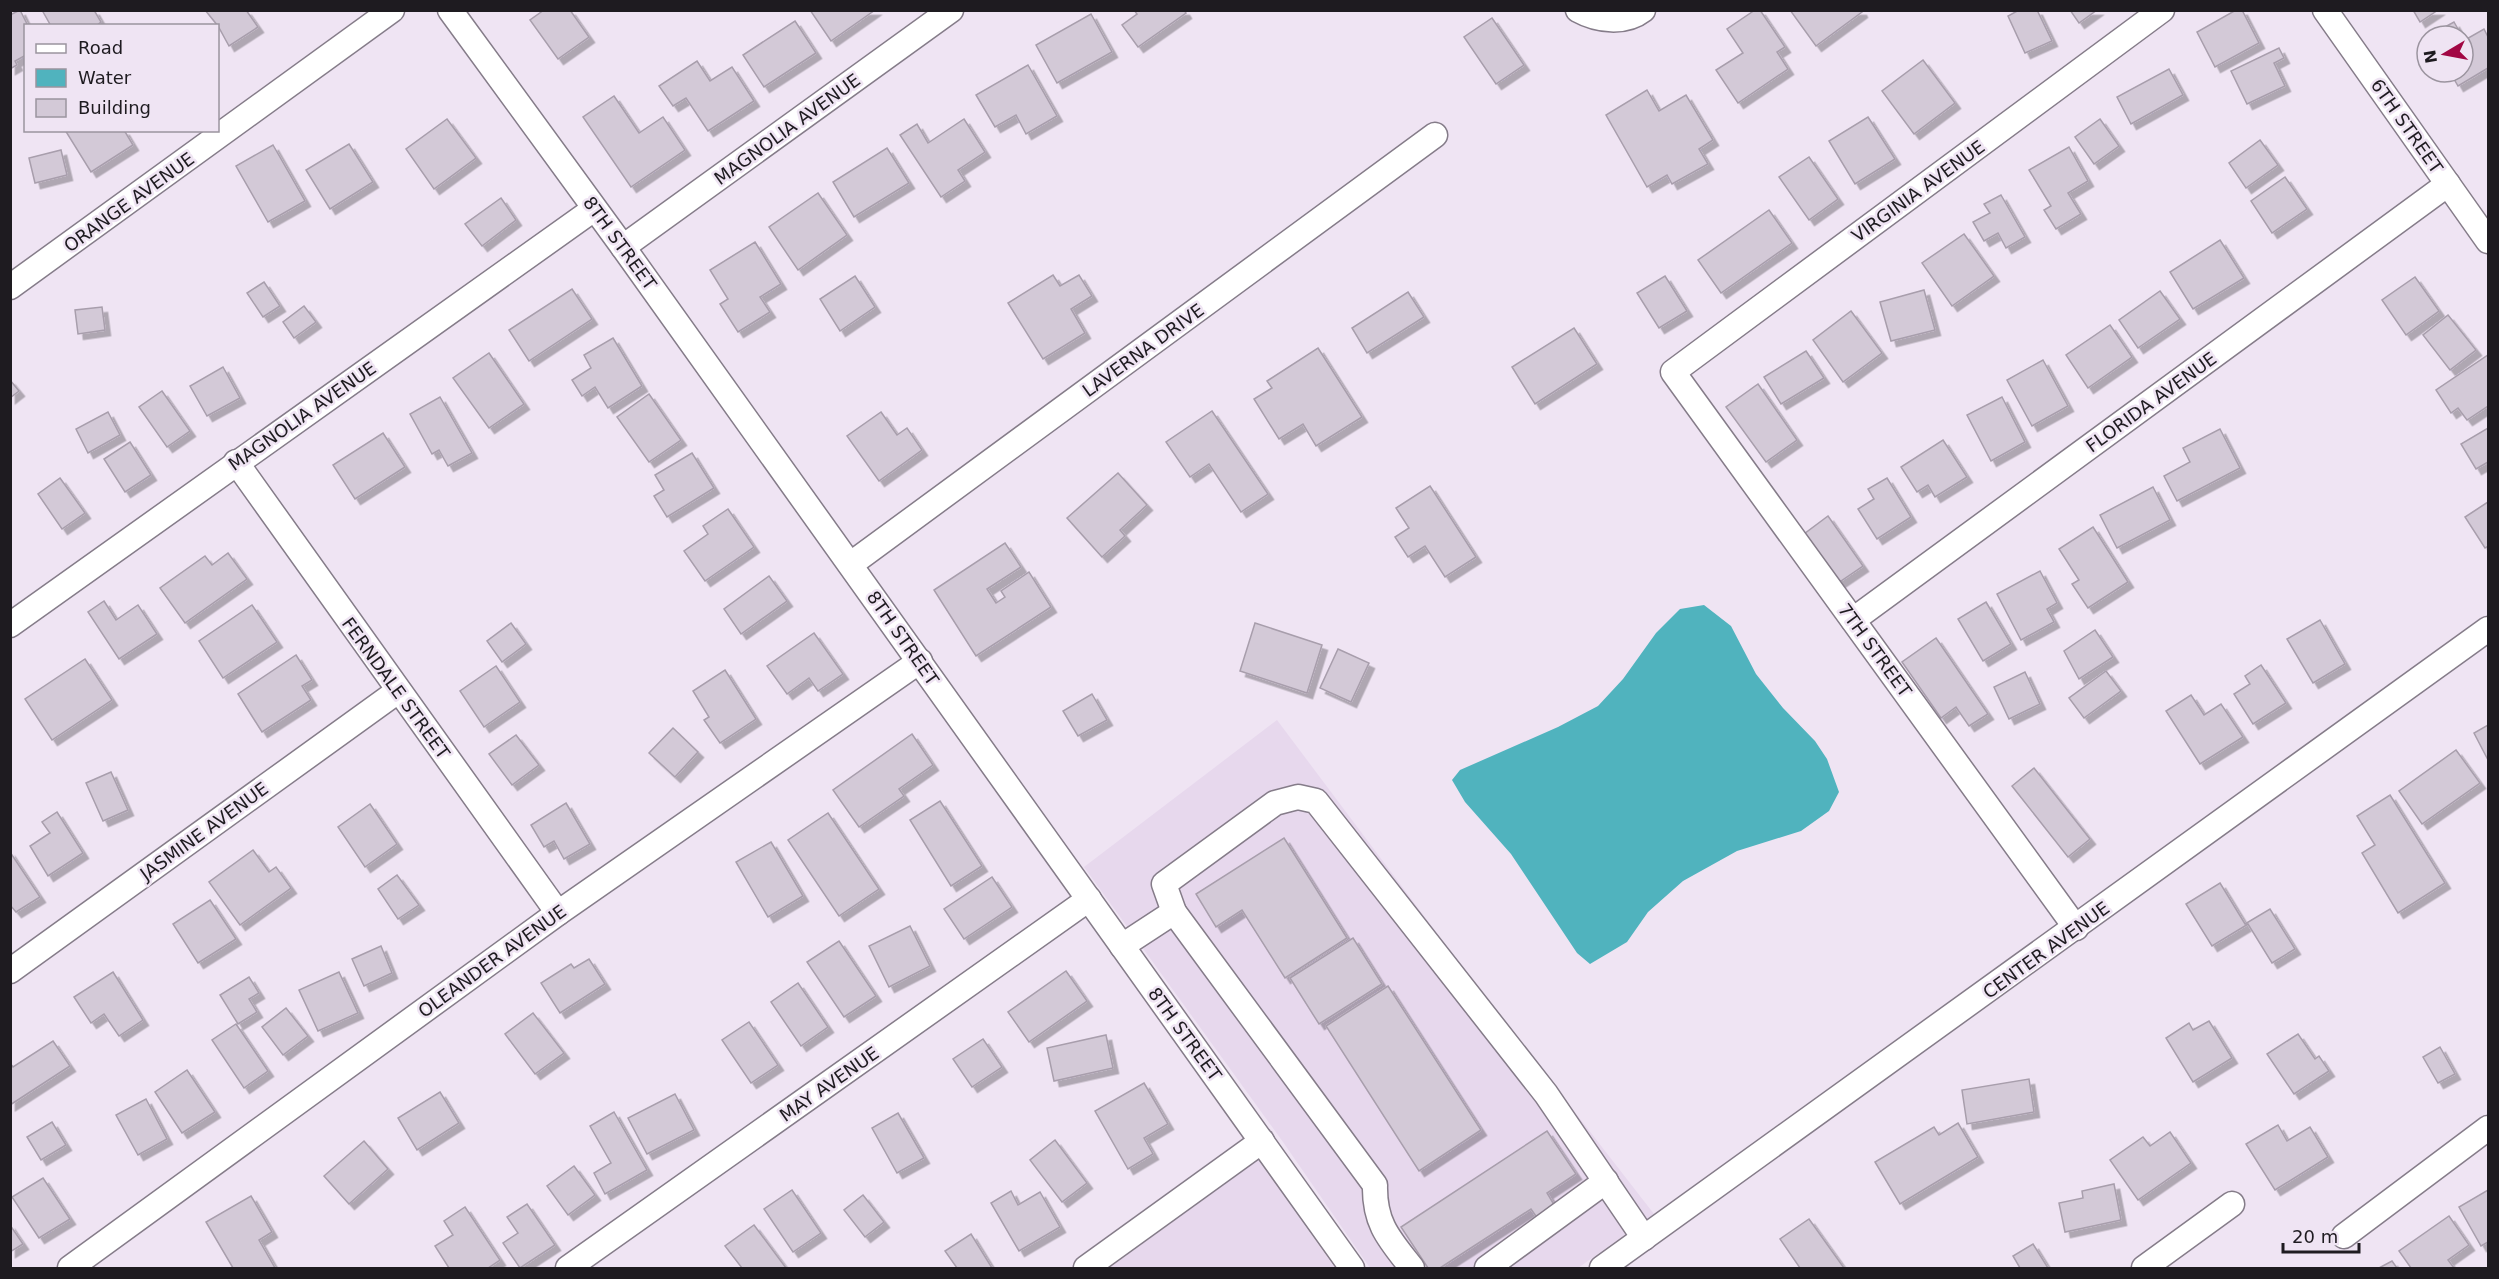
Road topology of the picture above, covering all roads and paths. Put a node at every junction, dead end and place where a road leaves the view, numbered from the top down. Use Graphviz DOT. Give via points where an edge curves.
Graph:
graph roads {
  1 [pos="392,10"];
  2 [pos="450,10"];
  3 [pos="951,10"];
  4 [pos="1643,10"];
  5 [pos="2162,10"];
  6 [pos="2325,10"];
  7 [pos="1584,14"];
  8 [pos="1435,135"];
  9 [pos="2448,184"];
  10 [pos="594,209"];
  11 [pos="2488,241"];
  12 [pos="623,247"];
  13 [pos="10,287"];
  14 [pos="1673,372"];
  15 [pos="236,462"];
  16 [pos="851,564"];
  17 [pos="1853,620"];
  18 [pos="10,625"];
  19 [pos="2488,628"];
  20 [pos="920,661"];
  21 [pos="398,691"];
  22 [pos="1089,899"];
  23 [pos="1174,912"];
  24 [pos="558,913"];
  25 [pos="2076,928"];
  26 [pos="1122,946"];
  27 [pos="10,971"];
  28 [pos="2488,1128"];
  29 [pos="1262,1141"];
  30 [pos="1606,1181"];
  31 [pos="2232,1204"];
  32 [pos="2343,1236"];
  33 [pos="1644,1238"];
  34 [pos="70,1269"];
  35 [pos="568,1269"];
  36 [pos="1086,1269"];
  37 [pos="1353,1269"];
  38 [pos="1412,1269"];
  39 [pos="1487,1269"];
  40 [pos="1602,1269"];
  41 [pos="2144,1269"];
  1 -- 13 [label="street, ORANGE AVENUE"];
  2 -- 10 [label="street, 8TH STREET"];
  3 -- 12 [label="street, MAGNOLIA AVENUE"];
  4 -- 7 [label="street" via="1633,18 1611,20"];
  5 -- 14 [label="street, VIRGINIA AVENUE"];
  6 -- 9 [label="street, 6TH STREET"];
  8 -- 16 [label="street, LAVERNA DRIVE"];
  9 -- 11 [label="street, 6TH STREET"];
  9 -- 17 [label="street, FLORIDA AVENUE"];
  10 -- 12 [label="street, 8TH STREET"];
  10 -- 15 [label="street, MAGNOLIA AVENUE"];
  12 -- 16 [label="street, 8TH STREET"];
  14 -- 17 [label="street, 7TH STREET"];
  15 -- 18 [label="street, MAGNOLIA AVENUE"];
  15 -- 21 [label="street, FERNDALE STREET"];
  16 -- 20 [label="street, 8TH STREET"];
  17 -- 25 [label="street, 7TH STREET"];
  19 -- 25 [label="street, CENTER AVENUE"];
  20 -- 22 [label="street, 8TH STREET"];
  20 -- 24 [label="street, OLEANDER AVENUE"];
  21 -- 24 [label="street, FERNDALE STREET"];
  21 -- 27 [label="street, JASMINE AVENUE"];
  22 -- 26 [label="street, 8TH STREET"];
  22 -- 35 [label="street, MAY AVENUE"];
  23 -- 26 [label="street"];
  23 -- 30 [label="street" via="1164,884 1275,803 1298,797 1316,801 1546,1094"];
  23 -- 38 [label="street" via="1375,1185 1374,1204 1383,1231"];
  24 -- 34 [label="street, OLEANDER AVENUE"];
  25 -- 33 [label="street, CENTER AVENUE"];
  26 -- 29 [label="street, 8TH STREET"];
  28 -- 32 [label="street"];
  29 -- 36 [label="street"];
  29 -- 37 [label="street, 8TH STREET"];
  30 -- 33 [label="street"];
  30 -- 39 [label="street"];
  31 -- 41 [label="street"];
  33 -- 40 [label="street, CENTER AVENUE"];
}
